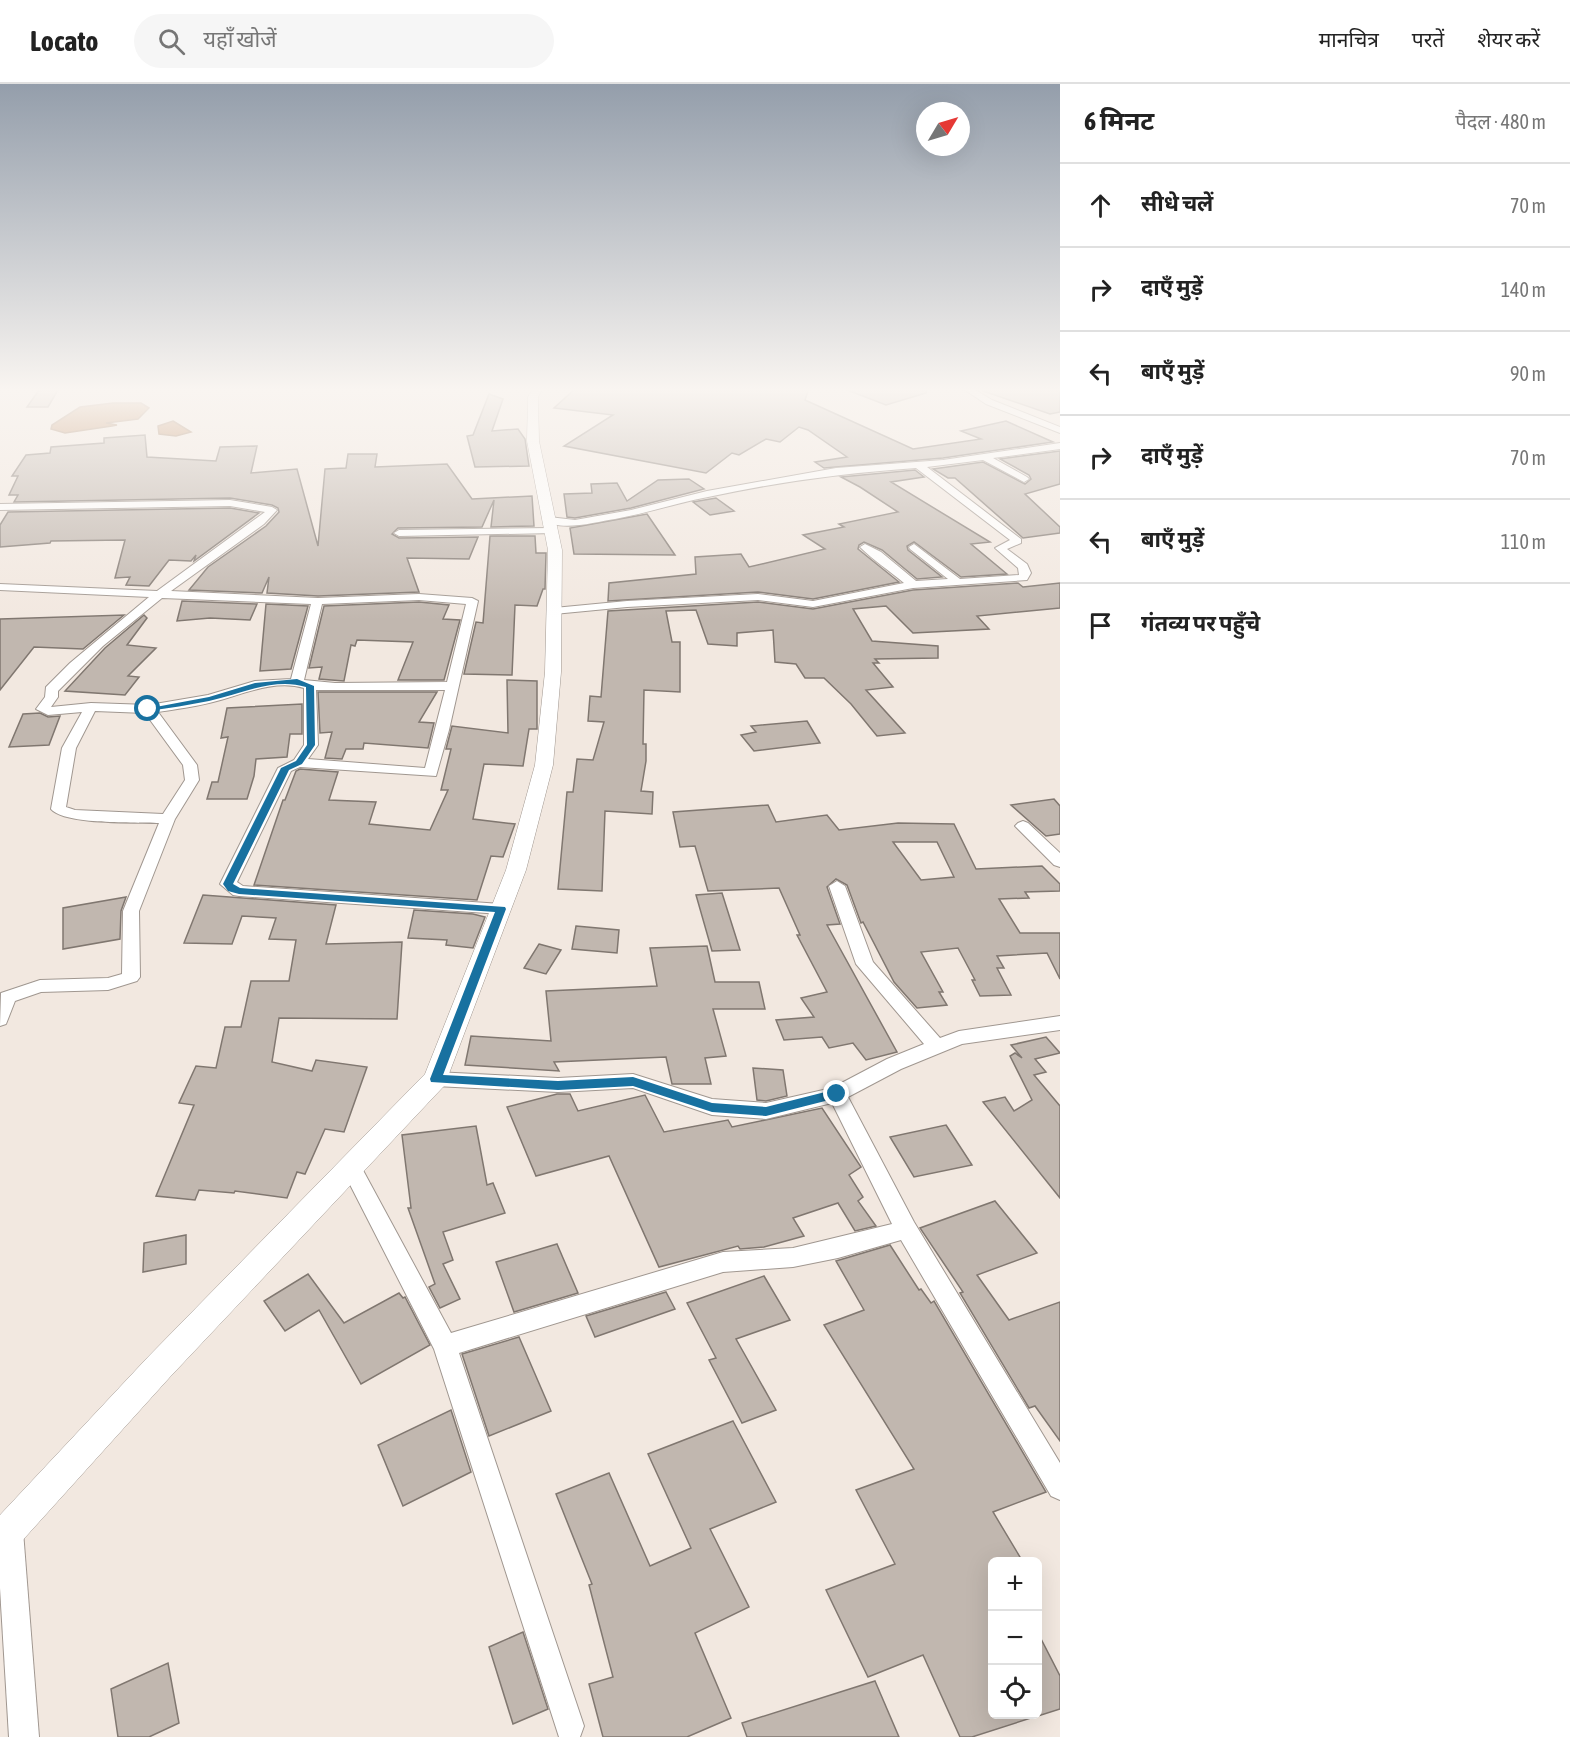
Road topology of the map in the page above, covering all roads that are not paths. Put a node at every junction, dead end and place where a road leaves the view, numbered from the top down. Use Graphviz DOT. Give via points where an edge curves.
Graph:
graph roads {
  1 [pos="538,465"];
  2 [pos="902,465"];
  3 [pos="918,465"];
  4 [pos="998,465"];
  5 [pos="1023,479"];
  6 [pos="0,507"];
  7 [pos="550,526"];
  8 [pos="399,533"];
  9 [pos="865,547"];
  10 [pos="914,547"];
  11 [pos="959,583"];
  12 [pos="913,585"];
  13 [pos="0,587"];
  14 [pos="157,595"];
  15 [pos="318,600"];
  16 [pos="554,611"];
  17 [pos="304,684"];
  18 [pos="452,686"];
  19 [pos="91,707"];
  20 [pos="148,709"];
  21 [pos="299,763"];
  22 [pos="168,819"];
  23 [pos="1023,826"];
  24 [pos="1060,862"];
  25 [pos="837,886"];
  26 [pos="501,909"];
  27 [pos="0,1019"];
  28 [pos="1060,1023"];
  29 [pos="938,1047"];
  30 [pos="435,1079"];
  31 [pos="837,1094"];
  32 [pos="351,1167"];
  33 [pos="906,1229"];
  34 [pos="445,1346"];
  35 [pos="1060,1487"];
  36 [pos="5,1536"];
  37 [pos="569,1726"];
  38 [pos="24,1737"];
  1 -- 7 [label="street"];
  2 -- 7 [label="street" via="815,474"];
  3 -- 11 [label="street" via="1017,541 1000,548 1023,566 1023,578"];
  4 -- 5 [label="street"];
  6 -- 14 [label="street" via="230,503 272,510"];
  7 -- 8 [label="street"];
  7 -- 16 [label="street" via="555,550"];
  9 -- 12 [label="street"];
  10 -- 11 [label="street"];
  11 -- 12 [label="street"];
  12 -- 16 [label="street" via="813,604 758,597"];
  13 -- 14 [label="street"];
  14 -- 15 [label="street"];
  14 -- 19 [label="street" via="78,661 51,690 52,697 43,709"];
  15 -- 17 [label="street" via="310,618"];
  15 -- 18 [label="street" via="419,597 472,601"];
  16 -- 26 [label="street" via="544,765 516,870"];
  17 -- 18 [label="street"];
  17 -- 20 [label="street" via="255,685 210,699"];
  17 -- 21 [label="street" via="311,745"];
  18 -- 21 [label="street" via="431,773"];
  19 -- 20 [label="street"];
  19 -- 22 [label="street" via="69,747 57,809 74,814"];
  20 -- 22 [label="street" via="190,765 192,780"];
  21 -- 26 [label="street" via="285,768 242,851 228,884 232,888"];
  22 -- 27 [label="street" via="131,911 131,977 108,984 40,986 7,998"];
  23 -- 24 [label="street"];
  25 -- 29 [label="street" via="865,964"];
  26 -- 30 [label="street"];
  28 -- 29 [label="street" via="959,1038"];
  29 -- 31 [label="street" via="894,1064"];
  30 -- 31 [label="street" via="558,1085 633,1082 712,1107 766,1111"];
  30 -- 32 [label="street"];
  31 -- 33 [label="street"];
  32 -- 34 [label="street"];
  32 -- 36 [label="street" via="159,1367"];
  33 -- 34 [label="street" via="834,1251 759,1263 723,1262"];
  33 -- 35 [label="street"];
  34 -- 37 [label="street"];
  36 -- 38 [label="street"];
}
